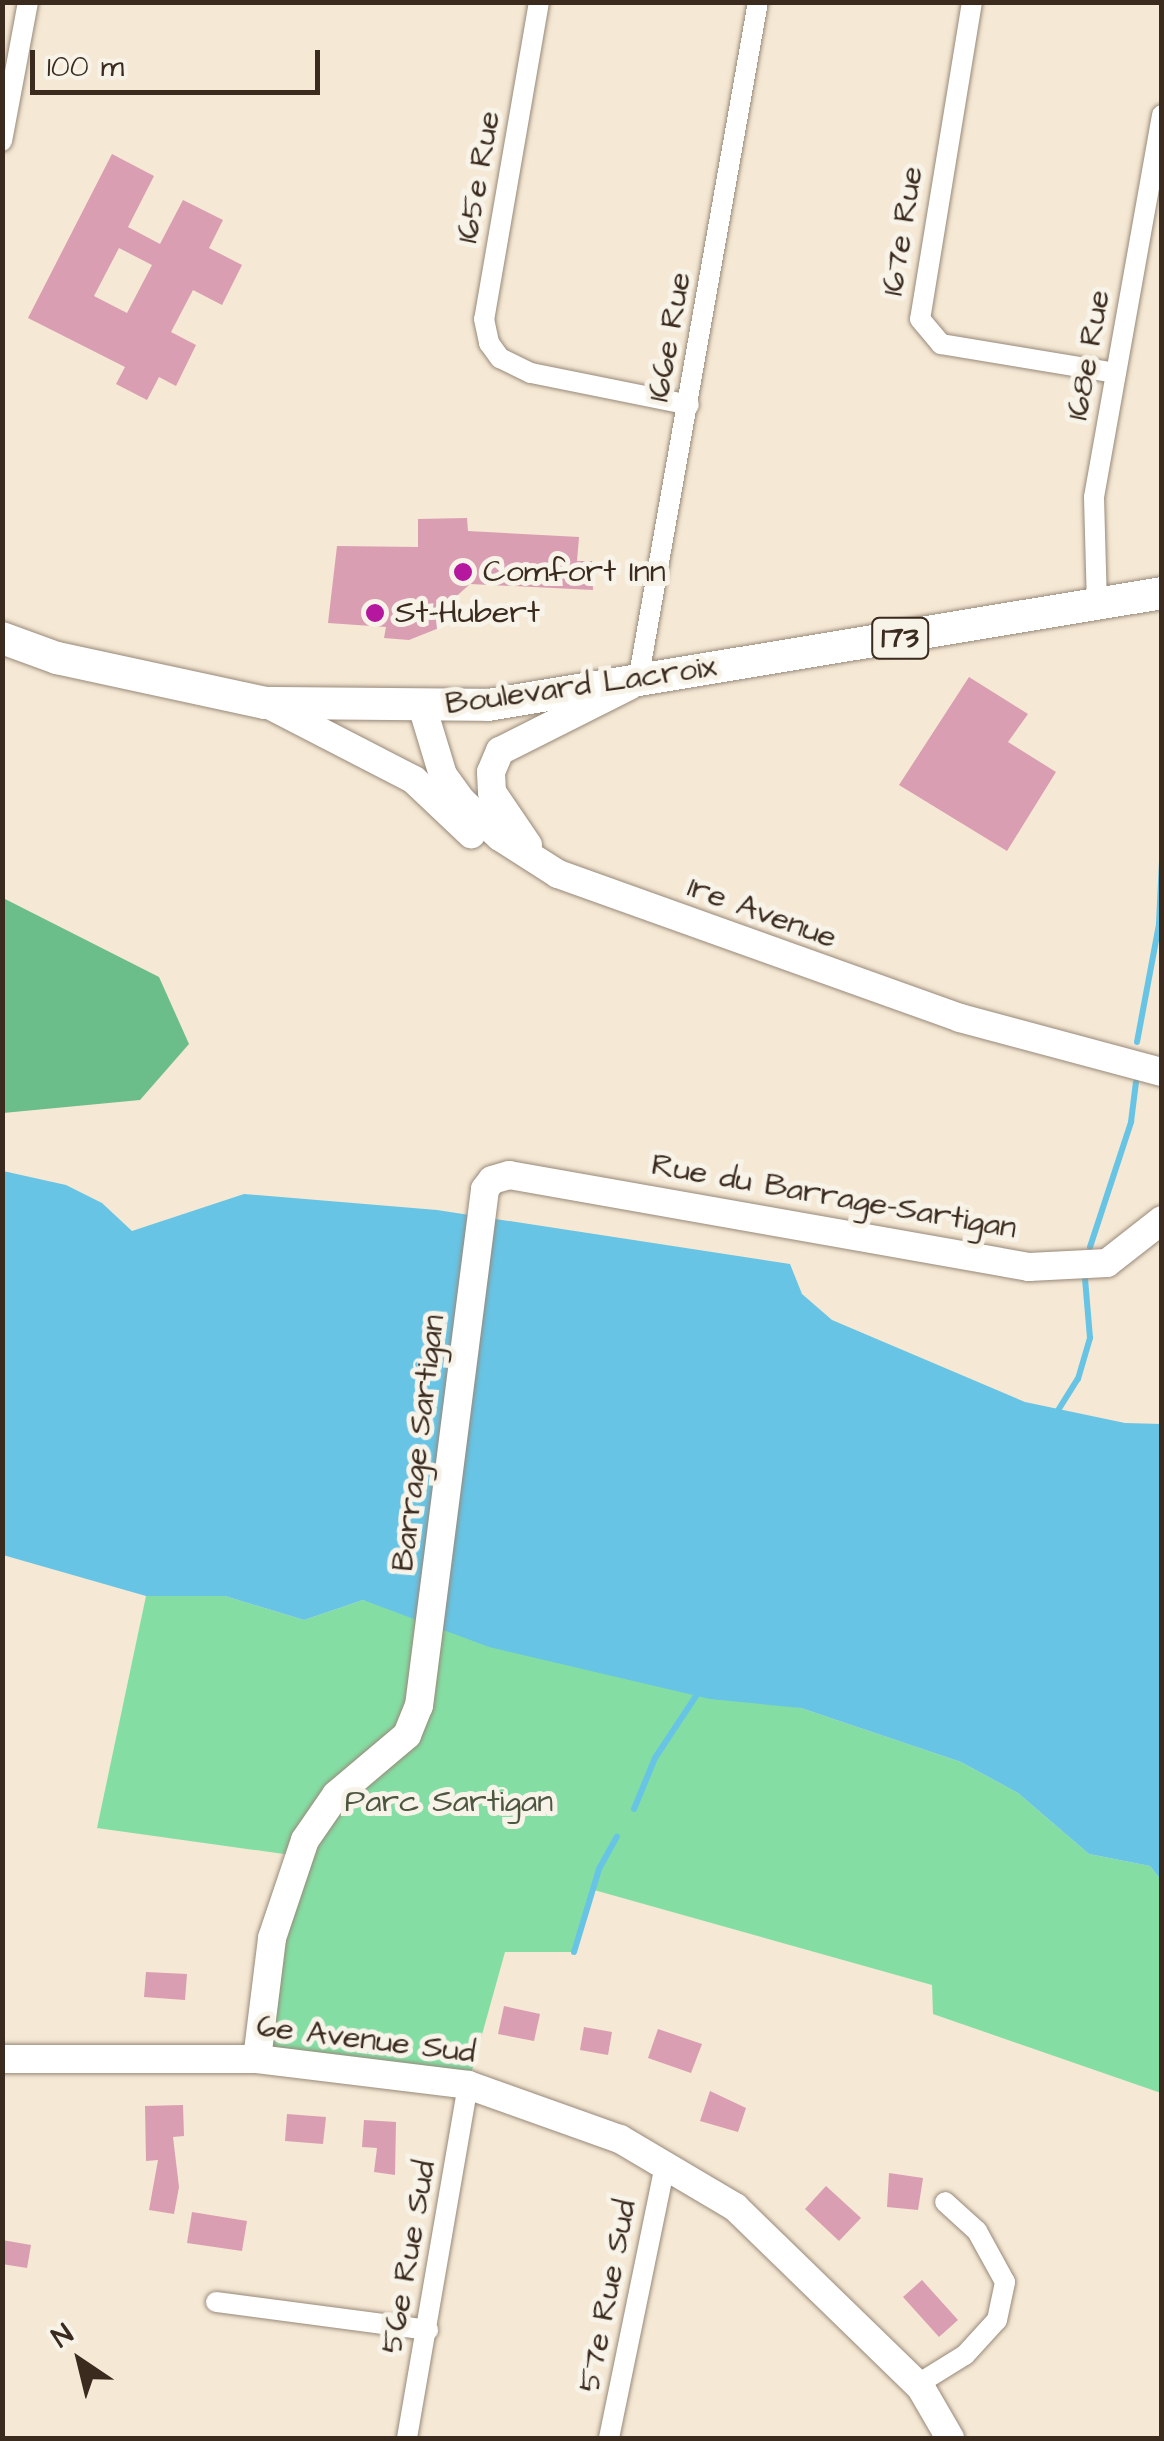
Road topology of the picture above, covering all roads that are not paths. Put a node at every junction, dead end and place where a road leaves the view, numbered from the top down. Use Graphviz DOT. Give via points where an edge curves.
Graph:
graph roads {
  1 [pos="28,2"];
  2 [pos="539,2"];
  3 [pos="758,2"];
  4 [pos="972,2"];
  5 [pos="1162,116"];
  6 [pos="2,141"];
  7 [pos="1116,373"];
  8 [pos="689,404"];
  9 [pos="1162,593"];
  10 [pos="1097,606"];
  11 [pos="2,638"];
  12 [pos="638,682"];
  13 [pos="265,703"];
  14 [pos="422,706"];
  15 [pos="558,874"];
  16 [pos="1162,1072"];
  17 [pos="485,1188"];
  18 [pos="1162,1220"];
  19 [pos="257,2058"];
  20 [pos="2,2060"];
  21 [pos="468,2084"];
  22 [pos="664,2166"];
  23 [pos="945,2202"];
  24 [pos="216,2302"];
  25 [pos="428,2330"];
  26 [pos="918,2384"];
  27 [pos="407,2438"];
  28 [pos="609,2438"];
  29 [pos="950,2438"];
  1 -- 6 [label="street"];
  2 -- 8 [label="street, 165e Rue" via="484,320 500,358 531,374"];
  3 -- 8 [label="street, 166e Rue"];
  4 -- 7 [label="street, 167e Rue" via="920,319 941,344"];
  5 -- 7 [label="street, 168e Rue"];
  7 -- 10 [label="street, 168e Rue" via="1094,497"];
  8 -- 12 [label="street, 166e Rue"];
  9 -- 10 [label="main road, Boulevard Lacroix / 173"];
  10 -- 12 [label="main road, Boulevard Lacroix / 173"];
  11 -- 13 [label="main road, Boulevard Lacroix / 173" via="57,658"];
  12 -- 14 [label="main road, Boulevard Lacroix / 173" via="488,705"];
  12 -- 15 [label="main road" via="500,752 491,772 492,792 512,829"];
  13 -- 14 [label="main road, Boulevard Lacroix / 173"];
  13 -- 15 [label="main road" via="414,780 458,825 507,858"];
  14 -- 15 [label="main road, 1re Avenue" via="443,776 462,802 500,838"];
  15 -- 16 [label="main road, 1re Avenue" via="960,1018"];
  17 -- 18 [label="main road, Rue du Barrage-Sartigan" via="509,1175 1029,1268 1106,1263"];
  17 -- 19 [label="main road, Barrage Sartigan" via="419,1706 407,1735 336,1794 305,1840 272,1938"];
  19 -- 20 [label="main road, 6e Avenue Sud"];
  19 -- 21 [label="main road, 6e Avenue Sud"];
  21 -- 22 [label="main road, 6e Avenue Sud" via="620,2139"];
  21 -- 25 [label="street, 56e Rue Sud"];
  22 -- 26 [label="main road, 6e Avenue Sud" via="735,2207"];
  22 -- 28 [label="street, 57e Rue Sud"];
  23 -- 26 [label="street" via="978,2231 1005,2282 998,2320 965,2356"];
  24 -- 25 [label="street"];
  25 -- 27 [label="street, 56e Rue Sud"];
  26 -- 29 [label="main road, 6e Avenue Sud"];
}
